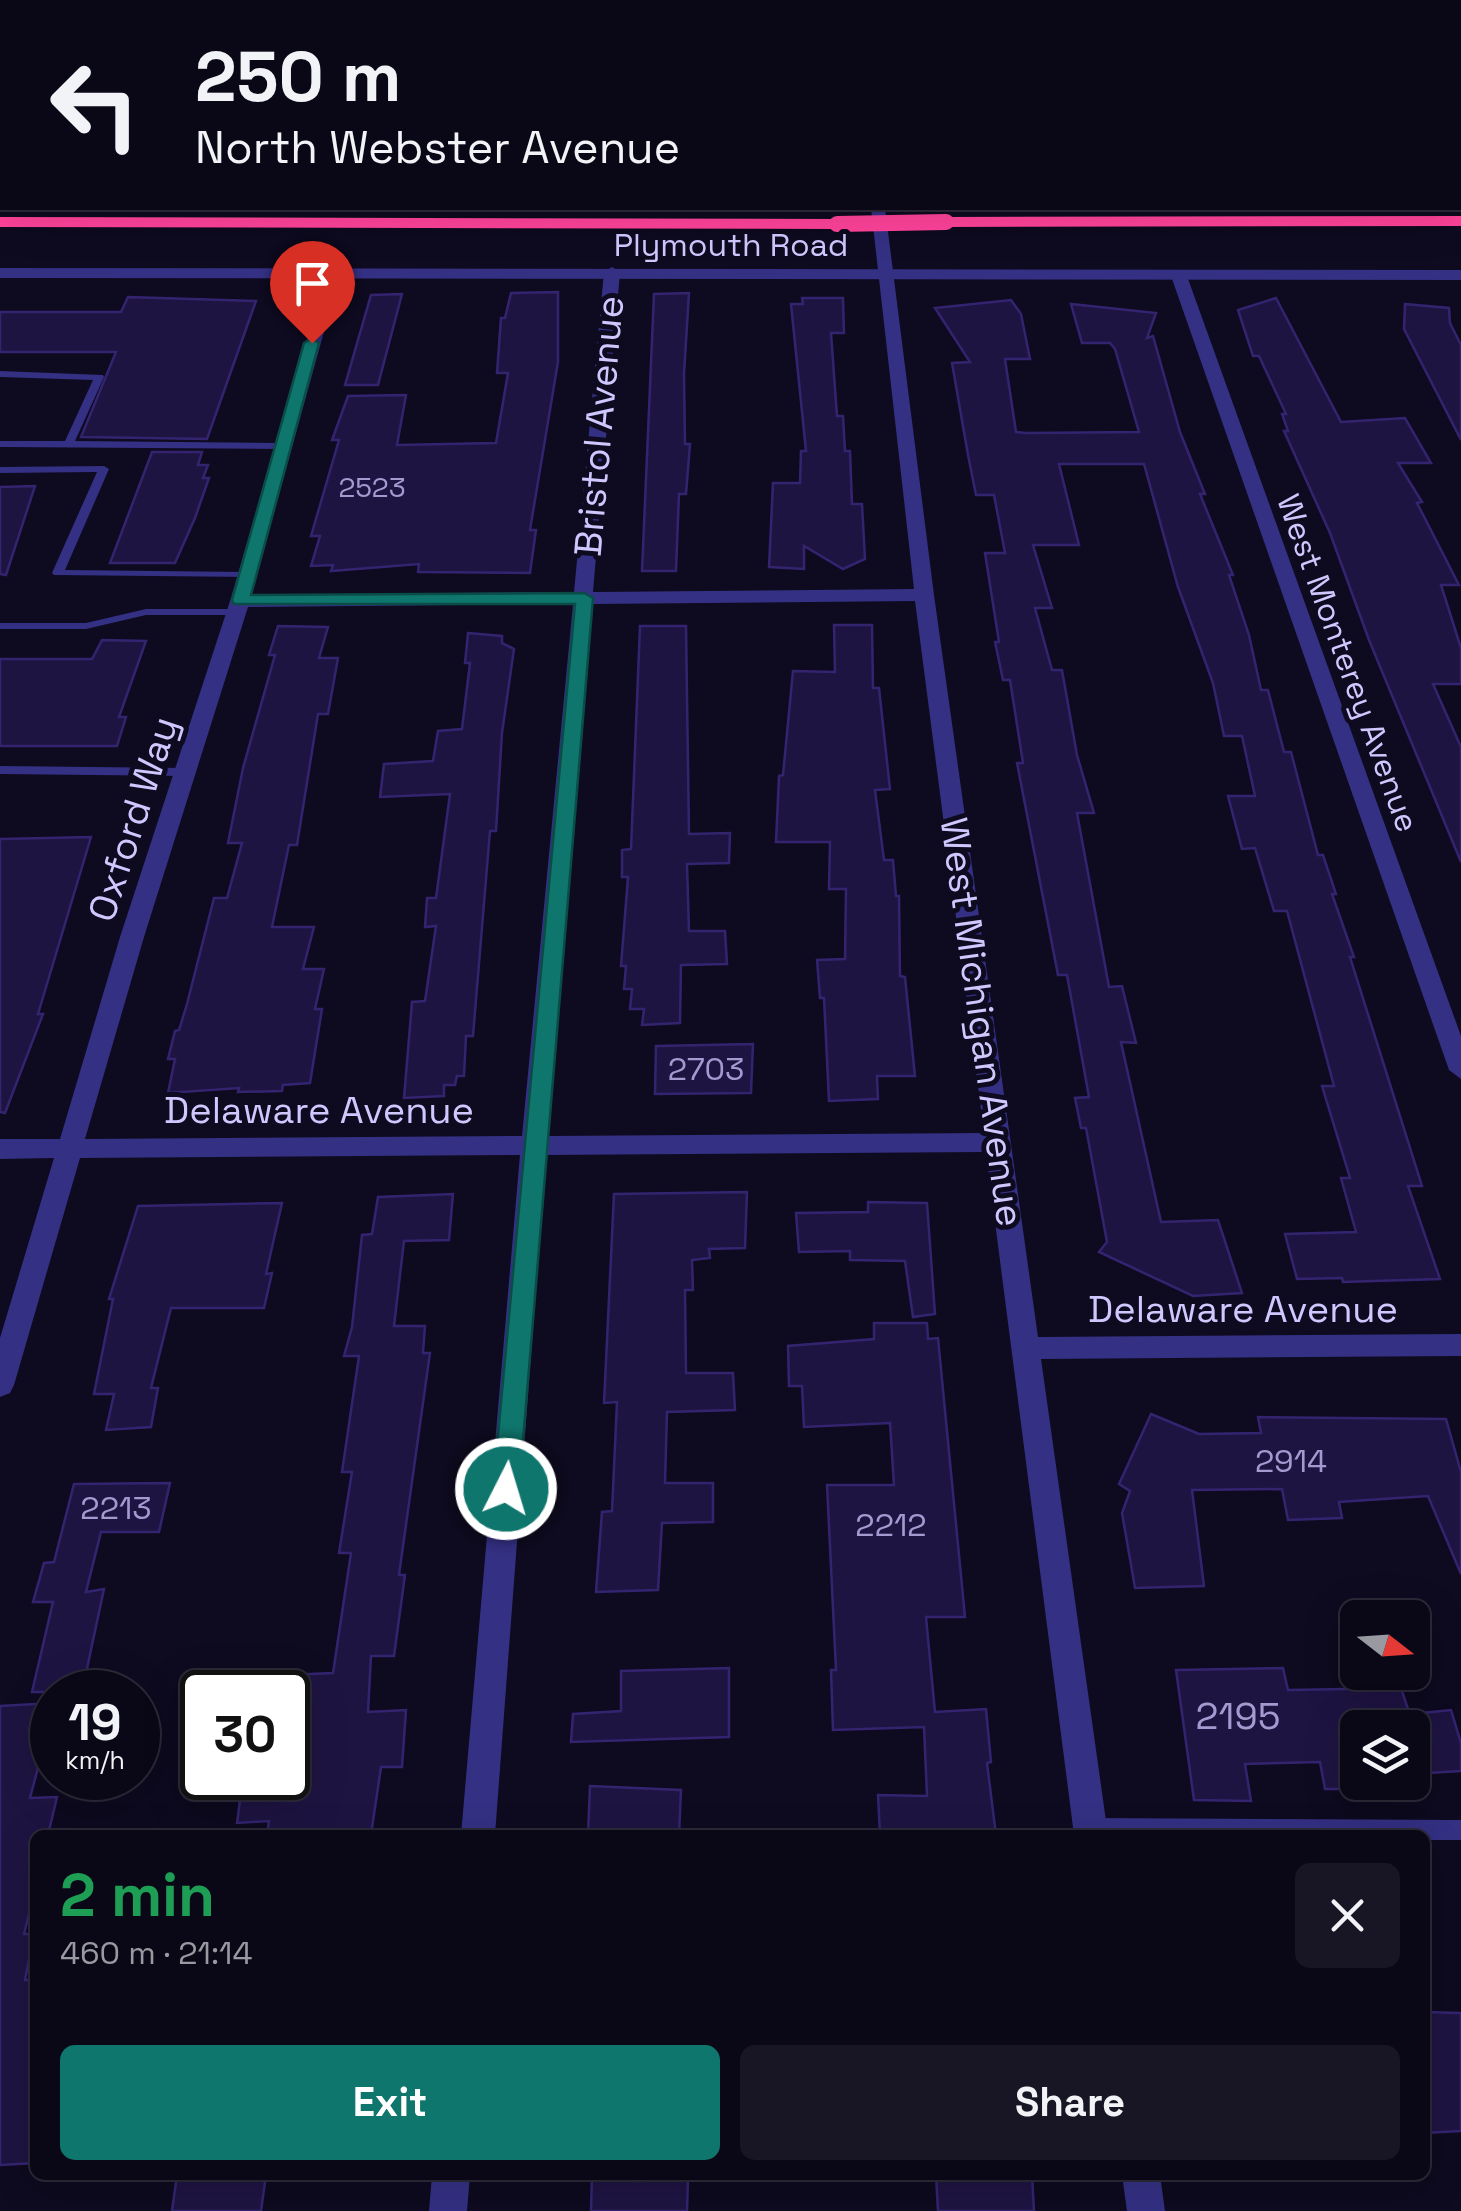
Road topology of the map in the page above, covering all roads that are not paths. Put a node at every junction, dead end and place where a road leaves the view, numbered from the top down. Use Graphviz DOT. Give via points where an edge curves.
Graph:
graph roads {
  1 [pos="878,210"];
  2 [pos="1461,221"];
  3 [pos="0,222"];
  4 [pos="612,272"];
  5 [pos="885,273"];
  6 [pos="0,274"];
  7 [pos="332,274"];
  8 [pos="1179,276"];
  9 [pos="1461,276"];
  10 [pos="0,374"];
  11 [pos="69,443"];
  12 [pos="0,444"];
  13 [pos="282,446"];
  14 [pos="0,470"];
  15 [pos="247,575"];
  16 [pos="924,595"];
  17 [pos="584,598"];
  18 [pos="238,606"];
  19 [pos="0,626"];
  20 [pos="0,770"];
  21 [pos="185,772"];
  22 [pos="1461,1070"];
  23 [pos="998,1142"];
  24 [pos="534,1146"];
  25 [pos="0,1149"];
  26 [pos="69,1149"];
  27 [pos="1461,1345"];
  28 [pos="1026,1348"];
  29 [pos="0,1385"];
  30 [pos="478,1830"];
  31 [pos="1091,1830"];
  32 [pos="1430,1830"];
  33 [pos="1461,1830"];
  34 [pos="451,2180"];
  35 [pos="1142,2180"];
  36 [pos="448,2211"];
  37 [pos="1146,2211"];
  1 -- 5 [label="street, West Michigan Avenue"];
  2 -- 3 [label="highway, bridge"];
  4 -- 5 [label="street, Plymouth Road"];
  4 -- 7 [label="street, Plymouth Road"];
  4 -- 17 [label="street, Bristol Avenue"];
  5 -- 8 [label="street, Plymouth Road"];
  5 -- 16 [label="street, West Michigan Avenue"];
  6 -- 7 [label="street, Plymouth Road"];
  7 -- 13 [label="street, Oxford Way"];
  8 -- 9 [label="street, Plymouth Road"];
  8 -- 22 [label="street, West Monterey Avenue"];
  10 -- 11 [label="lane" via="99,377"];
  11 -- 12 [label="lane"];
  11 -- 13 [label="lane"];
  13 -- 15 [label="street, Oxford Way"];
  14 -- 15 [label="lane" via="104,468 58,573"];
  15 -- 18 [label="street, Oxford Way"];
  16 -- 17 [label="street"];
  16 -- 23 [label="street, West Michigan Avenue"];
  17 -- 18 [label="street"];
  17 -- 24 [label="street, Bristol Avenue"];
  18 -- 19 [label="lane" via="146,612 86,626"];
  18 -- 21 [label="street, Oxford Way"];
  20 -- 21 [label="lane"];
  21 -- 26 [label="street, Oxford Way"];
  23 -- 24 [label="street, Delaware Avenue"];
  23 -- 28 [label="street, West Michigan Avenue"];
  24 -- 26 [label="street, Delaware Avenue"];
  24 -- 30 [label="street, Bristol Avenue"];
  25 -- 26 [label="street, Delaware Avenue"];
  26 -- 29 [label="street, Oxford Way"];
  27 -- 28 [label="street, Delaware Avenue"];
  28 -- 31 [label="street, West Michigan Avenue"];
  32 -- 33 [label="lane"];
  34 -- 36 [label="street"];
  35 -- 37 [label="street"];
}
